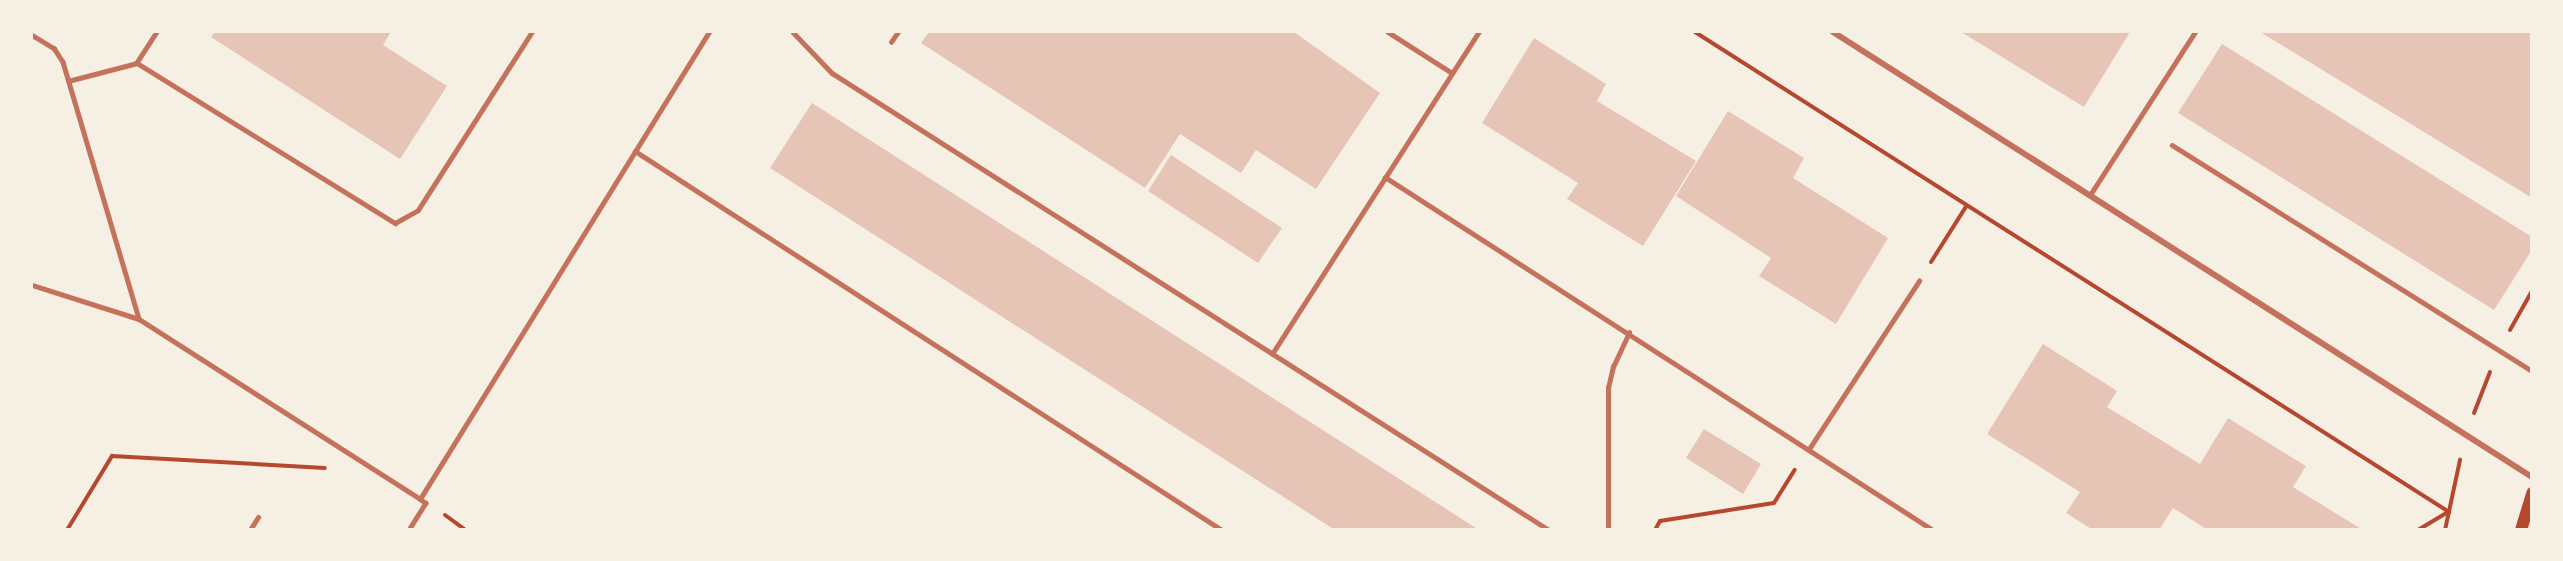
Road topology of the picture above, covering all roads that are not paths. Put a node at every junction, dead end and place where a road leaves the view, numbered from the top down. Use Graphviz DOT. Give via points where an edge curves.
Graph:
graph roads {
  1 [pos="157,32"];
  2 [pos="532,32"];
  3 [pos="710,32"];
  4 [pos="793,32"];
  5 [pos="898,32"];
  6 [pos="1388,32"];
  7 [pos="1479,32"];
  8 [pos="1833,32"];
  9 [pos="2195,32"];
  10 [pos="32,35"];
  11 [pos="891,42"];
  12 [pos="136,63"];
  13 [pos="1452,73"];
  14 [pos="68,81"];
  15 [pos="2172,145"];
  16 [pos="635,151"];
  17 [pos="1385,177"];
  18 [pos="2090,195"];
  19 [pos="1919,281"];
  20 [pos="32,285"];
  21 [pos="140,319"];
  22 [pos="1629,333"];
  23 [pos="1272,354"];
  24 [pos="2532,370"];
  25 [pos="1809,449"];
  26 [pos="2532,477"];
  27 [pos="2532,493"];
  28 [pos="420,499"];
  29 [pos="258,517"];
  30 [pos="250,530"];
  31 [pos="409,530"];
  32 [pos="1222,530"];
  33 [pos="1549,530"];
  34 [pos="1608,530"];
  35 [pos="1933,530"];
  36 [pos="2521,530"];
  1 -- 12 [label="lane"];
  2 -- 12 [label="lane" via="418,210 395,223"];
  3 -- 16 [label="lane"];
  4 -- 23 [label="lane" via="832,73"];
  5 -- 11 [label="lane"];
  6 -- 13 [label="lane"];
  7 -- 13 [label="lane"];
  8 -- 18 [label="street"];
  9 -- 18 [label="lane"];
  10 -- 14 [label="lane" via="54,48"];
  12 -- 14 [label="lane"];
  13 -- 17 [label="lane"];
  14 -- 21 [label="lane"];
  15 -- 24 [label="lane"];
  16 -- 28 [label="lane"];
  16 -- 32 [label="lane"];
  17 -- 22 [label="lane"];
  17 -- 23 [label="lane"];
  18 -- 26 [label="street"];
  19 -- 25 [label="lane"];
  20 -- 21 [label="lane"];
  21 -- 28 [label="lane"];
  22 -- 25 [label="lane"];
  22 -- 34 [label="lane" via="1608,388"];
  23 -- 33 [label="lane"];
  25 -- 35 [label="lane"];
  27 -- 36 [label="main road"];
  28 -- 31 [label="lane" via="426,503"];
  29 -- 30 [label="lane"];
}
